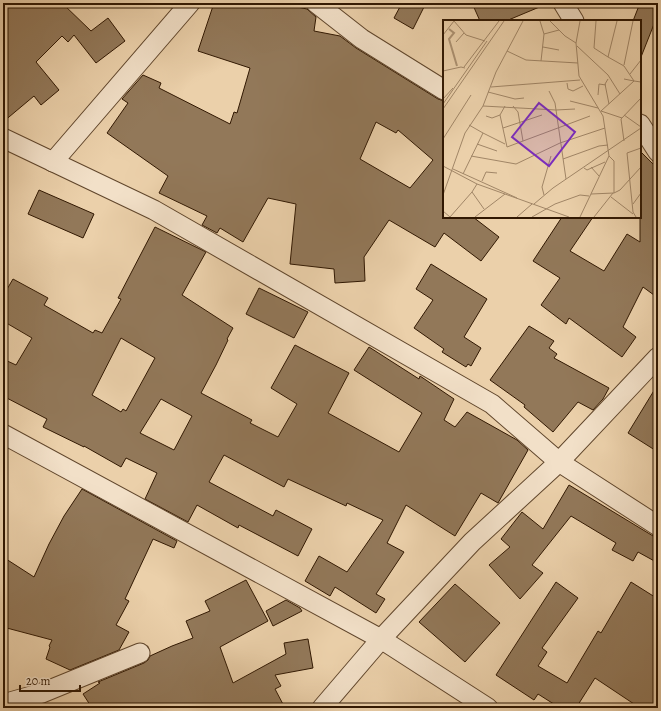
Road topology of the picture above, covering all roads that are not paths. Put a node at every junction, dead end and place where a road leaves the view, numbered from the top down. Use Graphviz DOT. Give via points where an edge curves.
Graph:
graph roads {
  1 [pos="190,3"];
  2 [pos="316,3"];
  3 [pos="563,3"];
  4 [pos="573,20"];
  5 [pos="443,89"];
  6 [pos="641,126"];
  7 [pos="3,138"];
  8 [pos="658,152"];
  9 [pos="53,162"];
  10 [pos="658,357"];
  11 [pos="3,434"];
  12 [pos="559,462"];
  13 [pos="658,526"];
  14 [pos="381,639"];
  15 [pos="140,653"];
  16 [pos="3,704"];
  17 [pos="322,708"];
  18 [pos="488,708"];
  1 -- 9 [label="street"];
  2 -- 5 [label="street" via="362,39"];
  3 -- 4 [label="street"];
  6 -- 8 [label="street"];
  7 -- 9 [label="street"];
  9 -- 12 [label="street" via="154,210 492,404"];
  10 -- 12 [label="street"];
  11 -- 14 [label="street"];
  12 -- 13 [label="street"];
  12 -- 14 [label="street" via="472,542"];
  14 -- 17 [label="street"];
  14 -- 18 [label="street"];
  15 -- 16 [label="street" via="42,693"];
}
